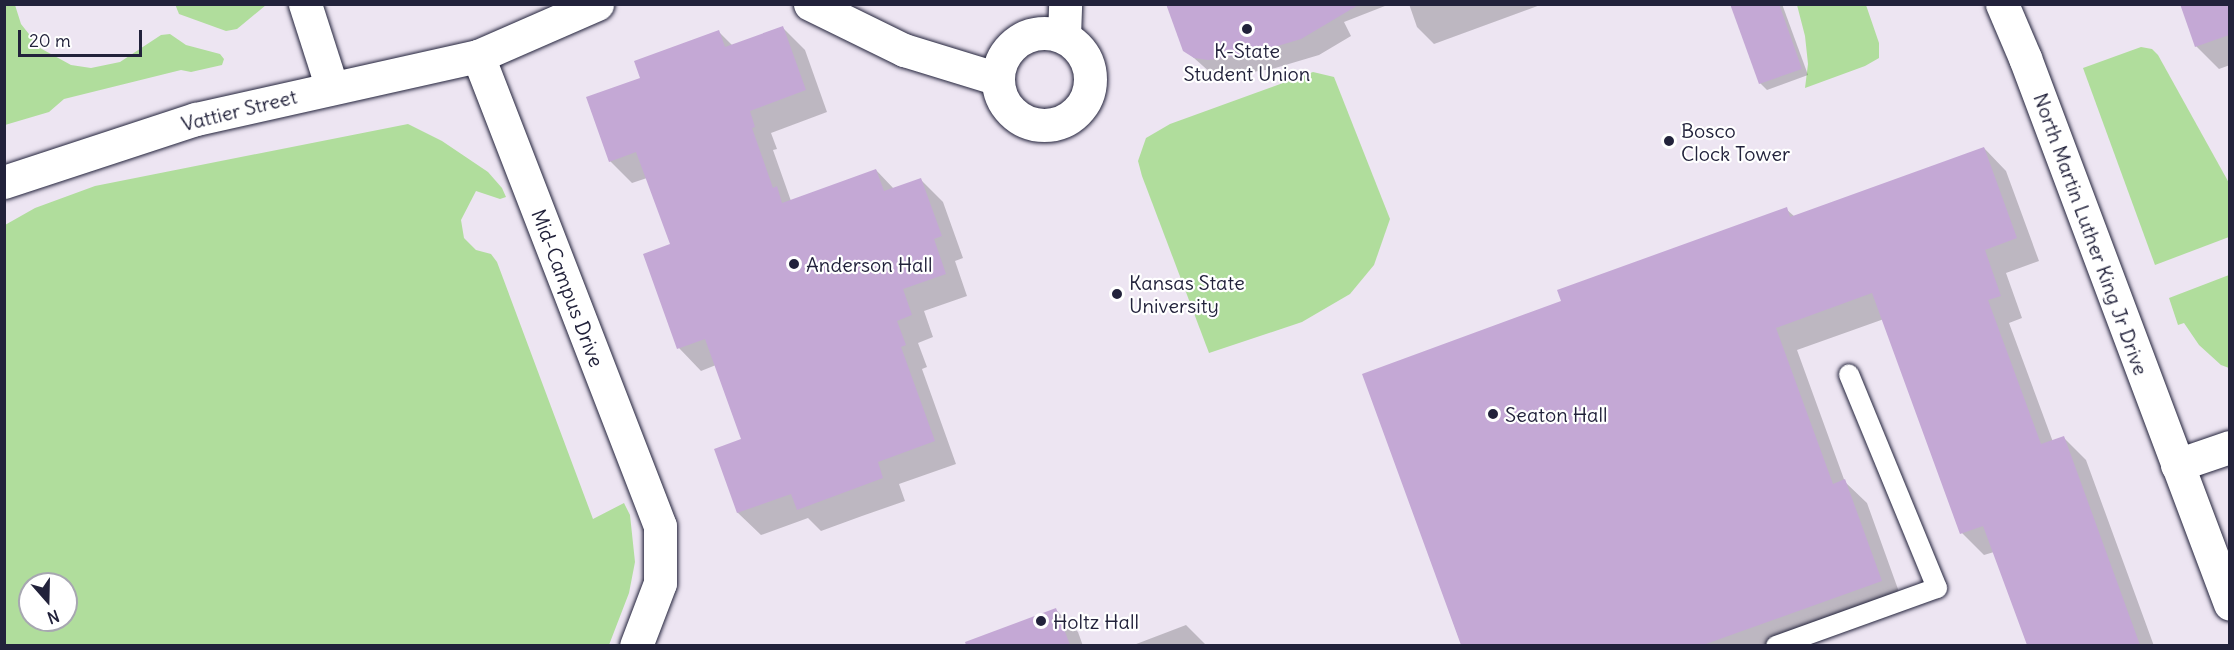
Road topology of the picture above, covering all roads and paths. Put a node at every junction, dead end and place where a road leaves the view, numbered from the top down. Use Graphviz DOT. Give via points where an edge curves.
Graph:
graph roads {
  1 [pos="305,4"];
  2 [pos="597,4"];
  3 [pos="810,4"];
  4 [pos="1065,4"];
  5 [pos="2002,4"];
  6 [pos="1064,36"];
  7 [pos="478,56"];
  8 [pos="998,79"];
  9 [pos="332,88"];
  10 [pos="4,182"];
  11 [pos="1849,375"];
  12 [pos="2229,447"];
  13 [pos="2177,465"];
  14 [pos="2229,604"];
  15 [pos="636,645"];
  16 [pos="1776,645"];
  1 -- 9 [label="street"];
  2 -- 7 [label="street"];
  3 -- 8 [label="street" via="904,50"];
  4 -- 6 [label="street"];
  5 -- 13 [label="street, North Martin Luther King Jr Drive"];
  6 -- 8 [label="street" via="1049,32 1020,39 1004,56"];
  6 -- 8 [label="street" via="1085,57 1091,85 1082,105 1065,120 1050,125 1019,118 1000,94"];
  7 -- 9 [label="street, Vattier Street"];
  7 -- 15 [label="street, Mid-Campus Drive" via="660,526 660,582"];
  9 -- 10 [label="street, Vattier Street" via="196,119"];
  11 -- 16 [label="lane" via="1937,588"];
  12 -- 13 [label="street"];
  13 -- 14 [label="street, North Martin Luther King Jr Drive"];
}
